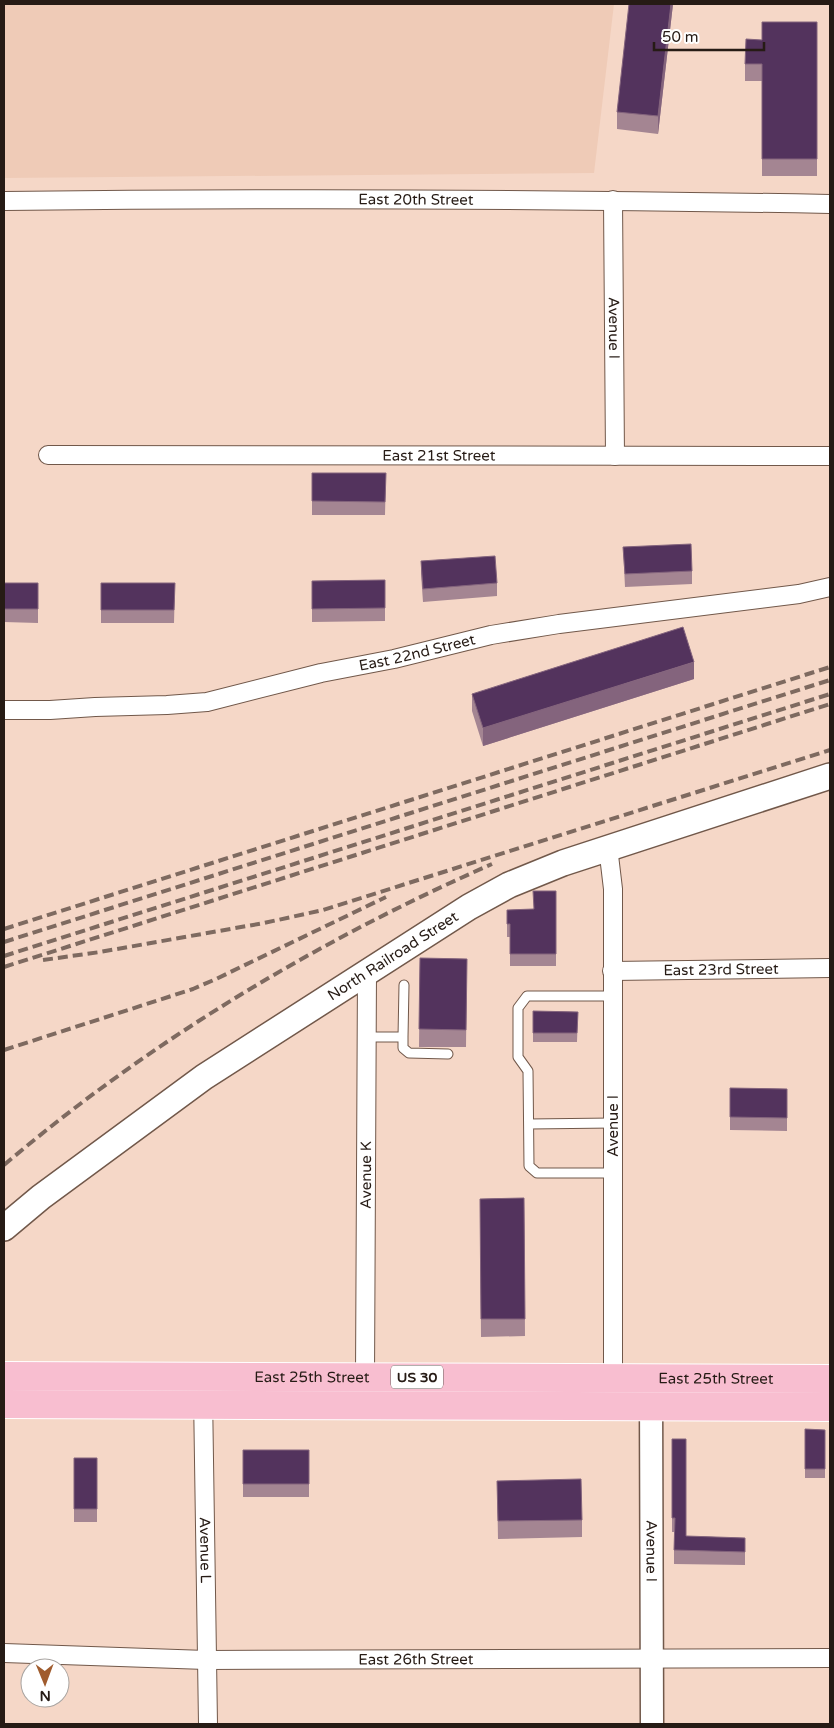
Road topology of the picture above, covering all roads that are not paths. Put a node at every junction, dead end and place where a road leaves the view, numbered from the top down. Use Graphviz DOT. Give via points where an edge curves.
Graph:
graph roads {
  1 [pos="613,200"];
  2 [pos="4,201"];
  3 [pos="830,204"];
  4 [pos="48,455"];
  5 [pos="614,456"];
  6 [pos="830,456"];
  7 [pos="830,587"];
  8 [pos="4,710"];
  9 [pos="830,776"];
  10 [pos="608,847"];
  11 [pos="830,968"];
  12 [pos="612,971"];
  13 [pos="367,972"];
  14 [pos="404,985"];
  15 [pos="612,996"];
  16 [pos="366,1037"];
  17 [pos="403,1037"];
  18 [pos="448,1054"];
  19 [pos="612,1123"];
  20 [pos="529,1124"];
  21 [pos="612,1174"];
  22 [pos="4,1228"];
  23 [pos="4,1376"];
  24 [pos="203,1376"];
  25 [pos="364,1377"];
  26 [pos="613,1378"];
  27 [pos="650,1378"];
  28 [pos="830,1379"];
  29 [pos="4,1404"];
  30 [pos="203,1404"];
  31 [pos="613,1406"];
  32 [pos="651,1406"];
  33 [pos="830,1407"];
  34 [pos="4,1653"];
  35 [pos="830,1658"];
  36 [pos="652,1659"];
  37 [pos="206,1660"];
  38 [pos="208,1724"];
  39 [pos="652,1724"];
  1 -- 2 [label="street, East 20th Street"];
  1 -- 3 [label="street, East 20th Street"];
  1 -- 5 [label="street, Avenue I"];
  4 -- 5 [label="street, East 21st Street"];
  5 -- 6 [label="street, East 21st Street"];
  7 -- 8 [label="street, East 22nd Street" via="799,594 491,635 208,702"];
  9 -- 10 [label="main road, North Railroad Street"];
  10 -- 12 [label="street, Avenue I" via="613,889"];
  10 -- 13 [label="main road, North Railroad Street" via="509,885"];
  11 -- 12 [label="street, East 23rd Street"];
  12 -- 15 [label="street, Avenue I"];
  13 -- 16 [label="street, Avenue K"];
  13 -- 22 [label="main road, North Railroad Street" via="204,1077 40,1197"];
  14 -- 17 [label="lane"];
  15 -- 19 [label="street, Avenue I"];
  15 -- 20 [label="lane" via="527,996 518,1008 518,1057 528,1071"];
  16 -- 17 [label="lane"];
  16 -- 25 [label="street, Avenue K"];
  17 -- 18 [label="lane" via="403,1048 409,1053"];
  19 -- 20 [label="lane"];
  19 -- 21 [label="street, Avenue I"];
  20 -- 21 [label="lane" via="530,1166 537,1173"];
  21 -- 26 [label="street, Avenue I"];
  23 -- 24 [label="main road, East 25th Street / US 30"];
  24 -- 25 [label="main road, East 25th Street / US 30"];
  24 -- 30 [label="street, Avenue L"];
  25 -- 26 [label="main road, East 25th Street / US 30"];
  26 -- 27 [label="main road, East 25th Street / US 30"];
  26 -- 31 [label="street, Avenue I"];
  27 -- 28 [label="main road, East 25th Street / US 30"];
  27 -- 32 [label="street, Avenue I"];
  29 -- 30 [label="main road, East 25th Street / US 30"];
  30 -- 31 [label="main road, East 25th Street / US 30"];
  30 -- 37 [label="street, Avenue L"];
  31 -- 32 [label="main road, East 25th Street / US 30"];
  32 -- 33 [label="main road, East 25th Street / US 30"];
  32 -- 36 [label="street, Avenue I"];
  34 -- 37 [label="street, East 26th Street"];
  35 -- 36 [label="street, East 26th Street"];
  36 -- 37 [label="street, East 26th Street"];
  36 -- 39 [label="street, Avenue I"];
  37 -- 38 [label="street, Avenue L"];
}
